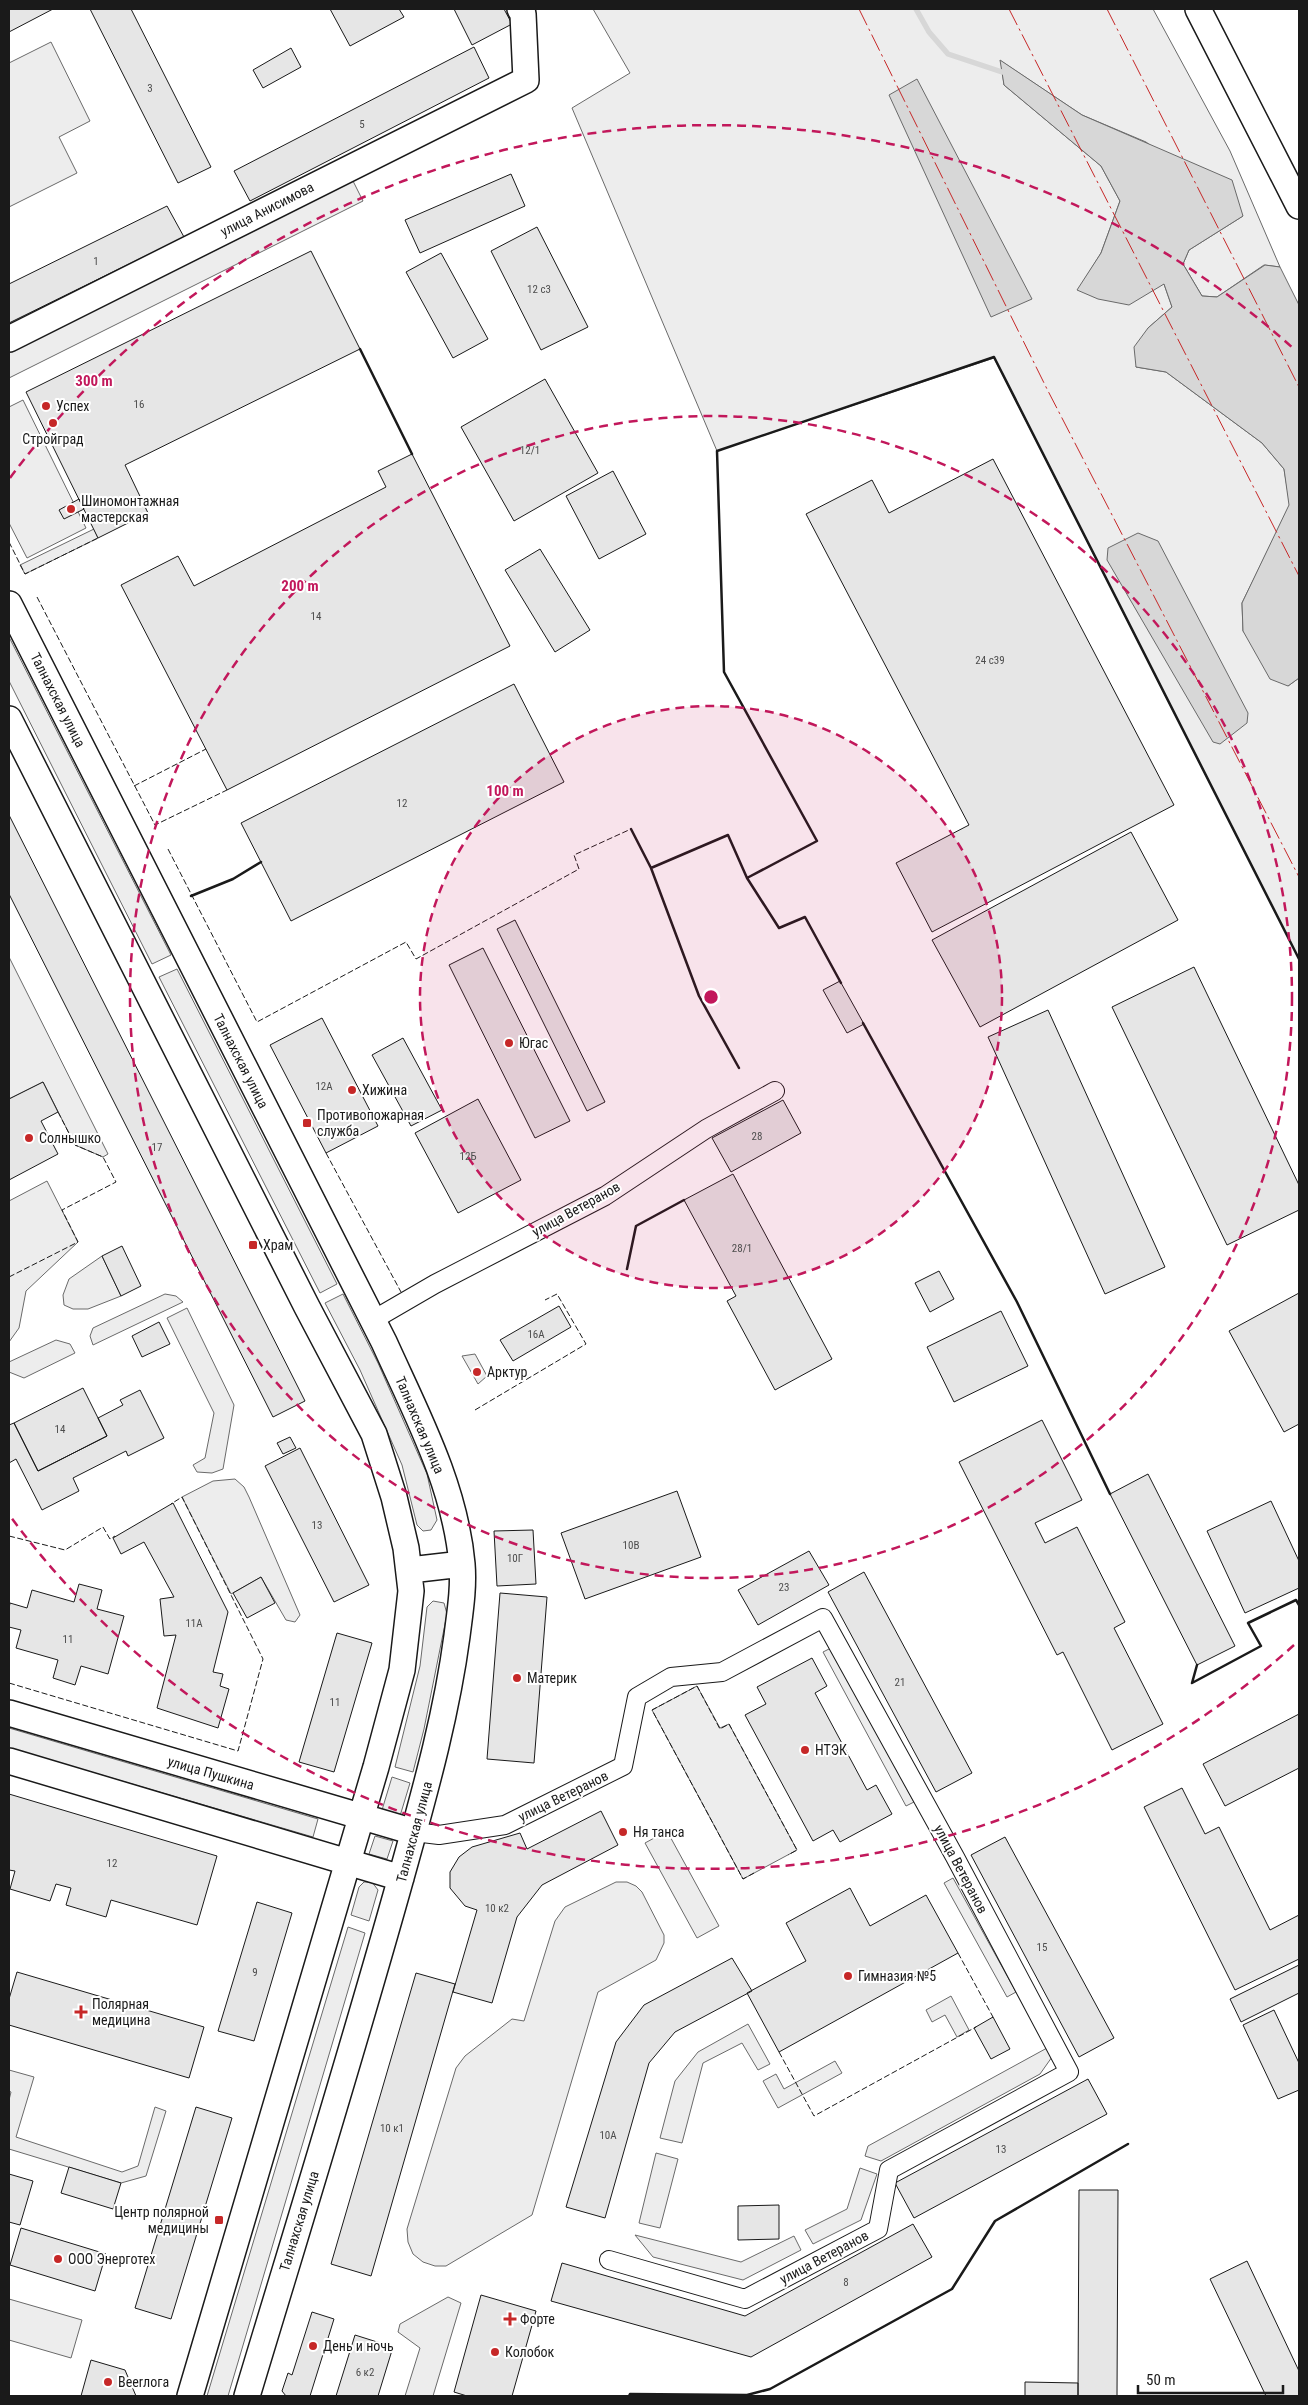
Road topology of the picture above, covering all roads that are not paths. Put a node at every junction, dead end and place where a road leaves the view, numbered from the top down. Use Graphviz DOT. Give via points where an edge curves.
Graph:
graph roads {
  1 [pos="520,9"];
  2 [pos="1198,9"];
  3 [pos="1299,206"];
  4 [pos="9,339"];
  5 [pos="9,604"];
  6 [pos="9,719"];
  7 [pos="775,1091"];
  8 [pos="373,1320"];
  9 [pos="462,1564"];
  10 [pos="410,1570"];
  11 [pos="9,1713"];
  12 [pos="9,1761"];
  13 [pos="362,1817"];
  14 [pos="414,1832"];
  15 [pos="349,1862"];
  16 [pos="401,1878"];
  17 [pos="609,2260"];
  18 [pos="190,2396"];
  19 [pos="247,2396"];
  1 -- 4 [label="street, улица Анисимова" via="523,14 526,80"];
  2 -- 3 [label="street"];
  5 -- 8 [label="street, Талнахская улица"];
  6 -- 10 [label="street" via="374,1434 394,1497"];
  7 -- 8 [label="street, улица Ветеранов" via="706,1129 605,1196 435,1284"];
  8 -- 9 [label="street, Талнахская улица" via="437,1459"];
  9 -- 10 [label="street"];
  9 -- 14 [label="street, Талнахская улица" via="463,1591 451,1681"];
  10 -- 13 [label="street" via="411,1591 402,1670"];
  11 -- 13 [label="street, улица Пушкина"];
  12 -- 15 [label="street"];
  13 -- 14 [label="street, улица Пушкина"];
  13 -- 15 [label="street"];
  14 -- 16 [label="street, Талнахская улица"];
  14 -- 17 [label="street, улица Ветеранов" via="440,1835 505,1824 623,1766 637,1697 671,1677 722,1672 823,1618 1069,2072 889,2170 878,2229 745,2299"];
  15 -- 16 [label="street"];
  15 -- 18 [label="street"];
  16 -- 19 [label="street, Талнахская улица"];
}
